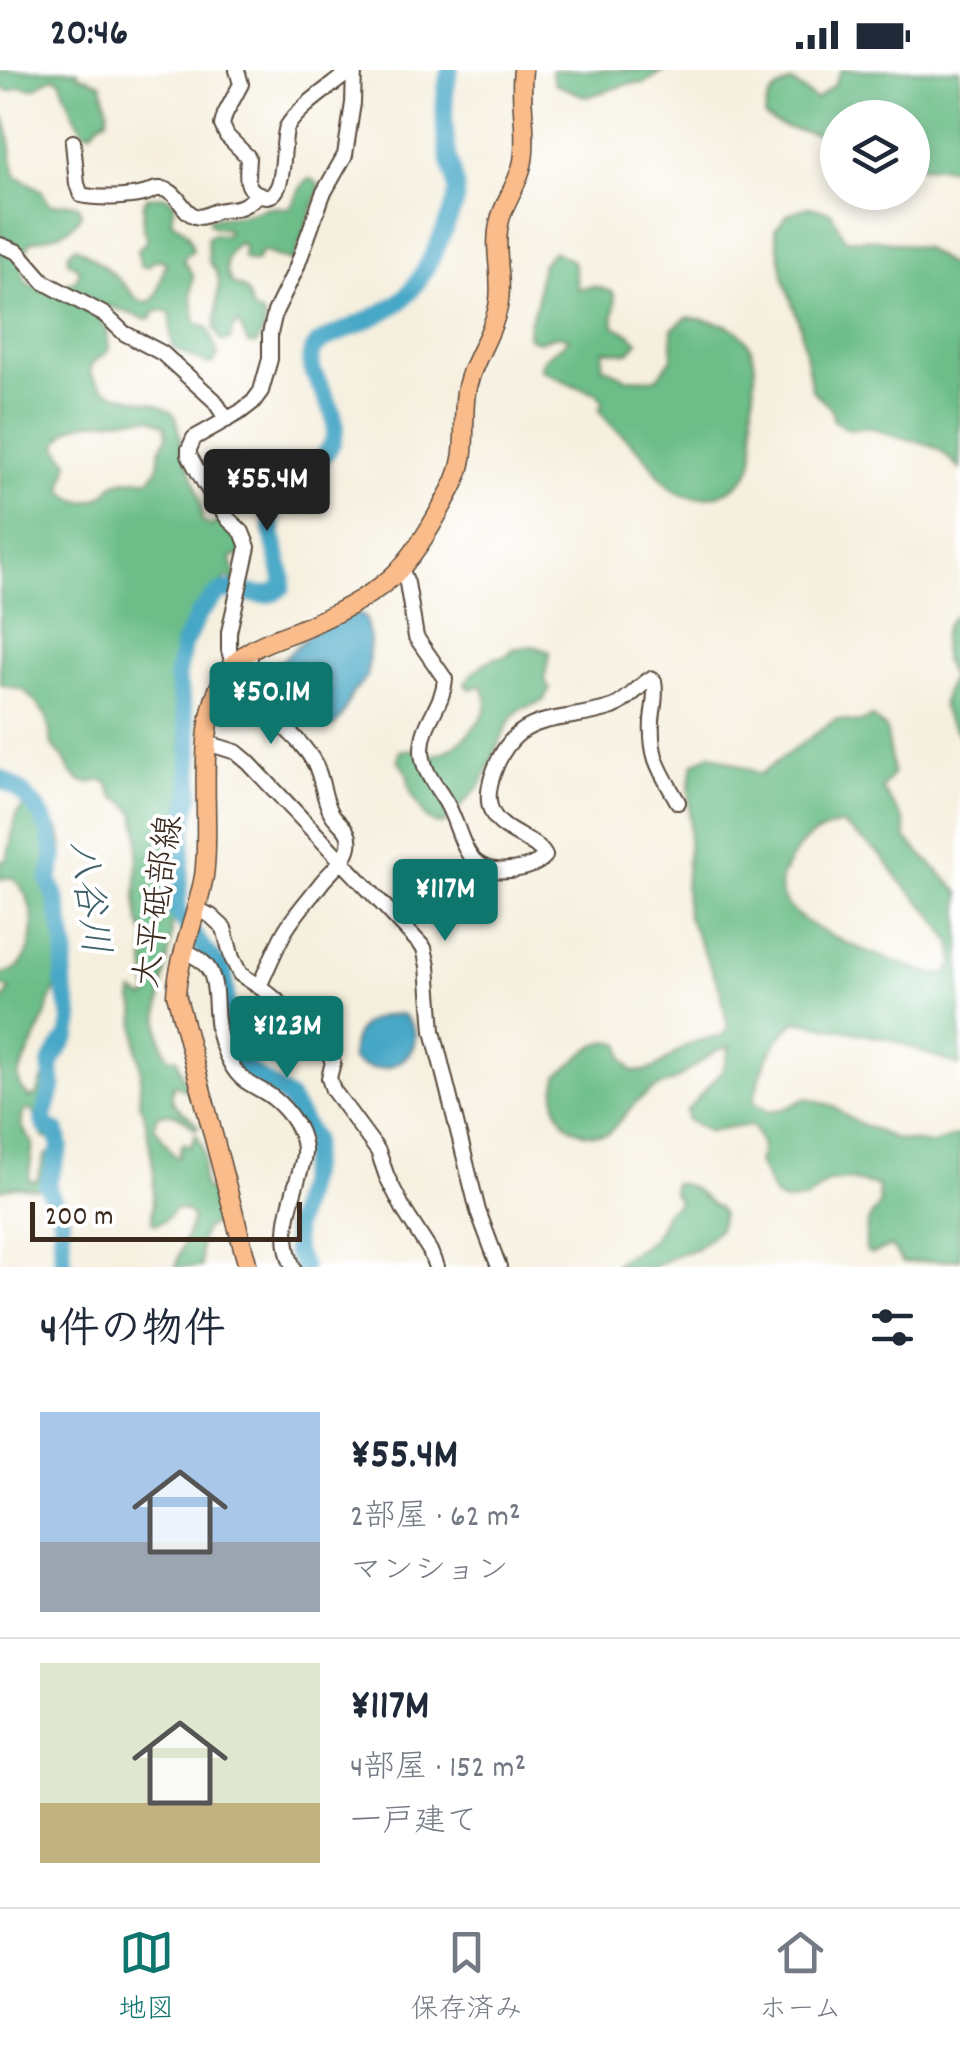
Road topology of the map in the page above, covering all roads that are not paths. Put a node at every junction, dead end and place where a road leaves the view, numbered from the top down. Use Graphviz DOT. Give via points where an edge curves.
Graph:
graph roads {
  1 [pos="237,70"];
  2 [pos="350,70"];
  3 [pos="523,70"];
  4 [pos="73,142"];
  5 [pos="259,194"];
  6 [pos="0,245"];
  7 [pos="227,420"];
  8 [pos="401,568"];
  9 [pos="251,650"];
  10 [pos="233,665"];
  11 [pos="207,743"];
  12 [pos="678,802"];
  13 [pos="340,861"];
  14 [pos="197,908"];
  15 [pos="185,950"];
  16 [pos="259,986"];
  17 [pos="248,1267"];
  18 [pos="293,1267"];
  19 [pos="436,1267"];
  20 [pos="498,1267"];
  1 -- 5 [label="street" via="241,84 222,126 248,157 248,182"];
  2 -- 5 [label="street" via="292,120 284,135 280,184"];
  2 -- 7 [label="street" via="345,156 276,312 261,391"];
  3 -- 8 [label="main road, 大平砥部線" via="523,159 498,226 500,294 466,388 461,468"];
  4 -- 5 [label="street" via="77,184 88,197 164,189 197,217 230,212"];
  6 -- 7 [label="street" via="18,252 44,282 162,353"];
  7 -- 10 [label="street" via="194,438 188,455 248,547 229,632"];
  8 -- 9 [label="main road, 大平砥部線" via="314,624"];
  8 -- 12 [label="street" via="416,636 445,679 423,732 426,772 478,866 523,869 544,856 492,813 490,782 510,742 541,721 619,705 650,679 657,694 652,750"];
  9 -- 10 [label="main road, 大平砥部線"];
  9 -- 13 [label="street" via="248,666 260,704 316,765 332,814 345,826 350,845"];
  10 -- 11 [label="main road, 大平砥部線" via="217,691"];
  11 -- 13 [label="street" via="248,762"];
  11 -- 14 [label="main road, 大平砥部線" via="206,852"];
  13 -- 16 [label="street" via="286,931"];
  13 -- 20 [label="street" via="424,948 432,1031"];
  14 -- 15 [label="main road, 大平砥部線"];
  14 -- 16 [label="street" via="224,928 240,974"];
  15 -- 17 [label="main road, 大平砥部線" via="178,1006"];
  15 -- 18 [label="street" via="212,971 217,1026 232,1064 245,1083 284,1109 304,1145 286,1216"];
  16 -- 19 [label="street" via="328,1052 334,1090 378,1151"];
}
